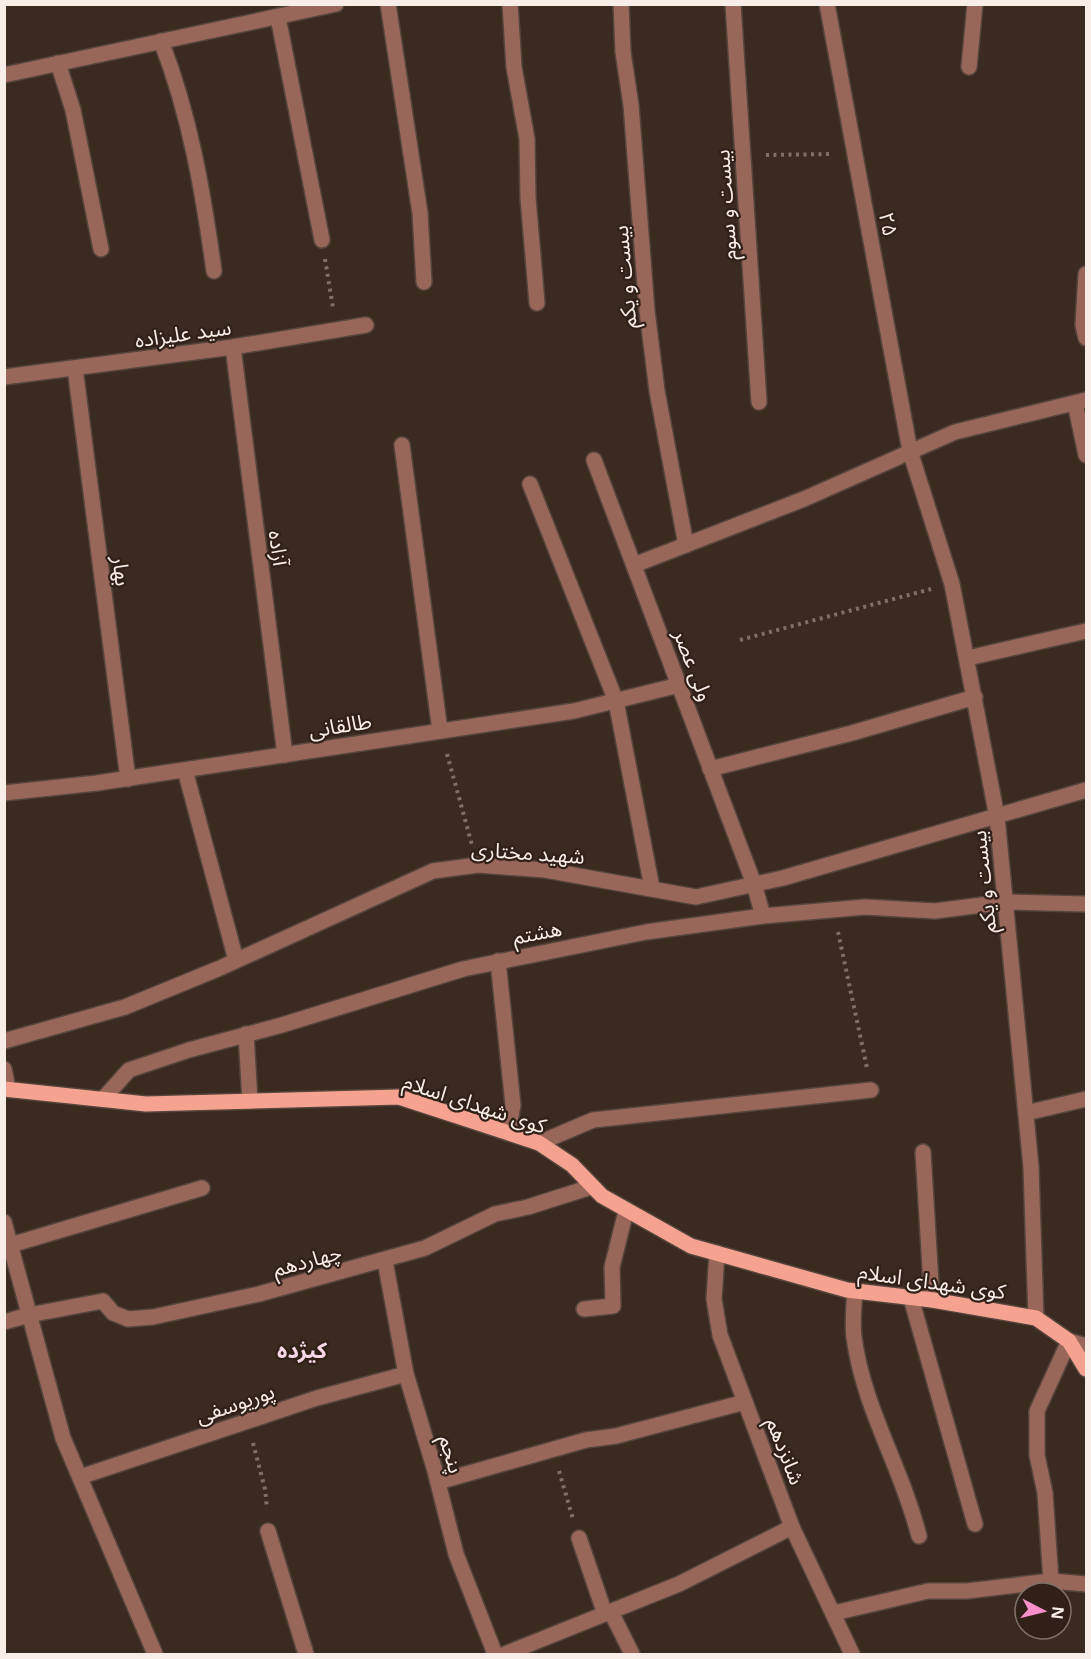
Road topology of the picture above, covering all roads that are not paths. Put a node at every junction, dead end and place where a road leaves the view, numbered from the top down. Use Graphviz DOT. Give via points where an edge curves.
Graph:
graph roads {
  1 [pos="336,4"];
  2 [pos="388,4"];
  3 [pos="510,4"];
  4 [pos="621,4"];
  5 [pos="733,4"];
  6 [pos="827,4"];
  7 [pos="975,4"];
  8 [pos="278,17"];
  9 [pos="161,41"];
  10 [pos="58,63"];
  11 [pos="969,67"];
  12 [pos="4,75"];
  13 [pos="322,240"];
  14 [pos="101,249"];
  15 [pos="214,271"];
  16 [pos="1086,274"];
  17 [pos="423,282"];
  18 [pos="537,303"];
  19 [pos="366,325"];
  20 [pos="1086,338"];
  21 [pos="233,347"];
  22 [pos="75,368"];
  23 [pos="4,376"];
  24 [pos="1081,401"];
  25 [pos="759,402"];
  26 [pos="402,445"];
  27 [pos="910,451"];
  28 [pos="1086,455"];
  29 [pos="594,460"];
  30 [pos="530,484"];
  31 [pos="686,545"];
  32 [pos="634,566"];
  33 [pos="1086,630"];
  34 [pos="968,658"];
  35 [pos="679,685"];
  36 [pos="975,697"];
  37 [pos="616,701"];
  38 [pos="440,731"];
  39 [pos="285,755"];
  40 [pos="710,769"];
  41 [pos="185,770"];
  42 [pos="128,778"];
  43 [pos="1086,790"];
  44 [pos="4,793"];
  45 [pos="998,817"];
  46 [pos="754,884"];
  47 [pos="652,888"];
  48 [pos="1006,902"];
  49 [pos="1086,904"];
  50 [pos="763,916"];
  51 [pos="236,960"];
  52 [pos="498,961"];
  53 [pos="246,1034"];
  54 [pos="4,1041"];
  55 [pos="4,1069"];
  56 [pos="6,1089"];
  57 [pos="872,1090"];
  58 [pos="103,1099"];
  59 [pos="1086,1099"];
  60 [pos="250,1101"];
  61 [pos="1026,1113"];
  62 [pos="508,1133"];
  63 [pos="539,1143"];
  64 [pos="923,1152"];
  65 [pos="591,1187"];
  66 [pos="202,1188"];
  67 [pos="626,1211"];
  68 [pos="4,1222"];
  69 [pos="7,1246"];
  70 [pos="717,1253"];
  71 [pos="385,1261"];
  72 [pos="855,1291"];
  73 [pos="911,1298"];
  74 [pos="932,1300"];
  75 [pos="584,1309"];
  76 [pos="29,1315"];
  77 [pos="1036,1318"];
  78 [pos="4,1322"];
  79 [pos="1069,1341"];
  80 [pos="1086,1346"];
  81 [pos="1086,1369"];
  82 [pos="406,1374"];
  83 [pos="745,1402"];
  84 [pos="80,1477"];
  85 [pos="438,1482"];
  86 [pos="975,1524"];
  87 [pos="792,1527"];
  88 [pos="268,1531"];
  89 [pos="919,1536"];
  90 [pos="579,1538"];
  91 [pos="1051,1581"];
  92 [pos="1013,1586"];
  93 [pos="608,1613"];
  94 [pos="834,1614"];
  95 [pos="538,1649"];
  96 [pos="155,1654"];
  97 [pos="306,1654"];
  98 [pos="495,1654"];
  99 [pos="505,1654"];
  100 [pos="632,1654"];
  101 [pos="852,1654"];
  1 -- 8 [label="street"];
  2 -- 17 [label="street" via="420,213"];
  3 -- 18 [label="street" via="514,66 527,139"];
  4 -- 31 [label="street, بیست و یکم" via="647,311 657,391"];
  5 -- 25 [label="street, بیست و سوم"];
  6 -- 27 [label="street, ۲۵"];
  7 -- 11 [label="street"];
  8 -- 9 [label="street"];
  8 -- 13 [label="street"];
  9 -- 10 [label="street"];
  9 -- 15 [label="street" via="192,141"];
  10 -- 12 [label="street"];
  10 -- 14 [label="street" via="73,110"];
  16 -- 20 [label="street"];
  19 -- 21 [label="street, سید علیزاده"];
  21 -- 22 [label="street, سید علیزاده"];
  21 -- 39 [label="street, آزاده"];
  22 -- 23 [label="street, سید علیزاده"];
  22 -- 42 [label="street, بهار"];
  24 -- 27 [label="street" via="955,432"];
  24 -- 28 [label="street"];
  26 -- 38 [label="street"];
  27 -- 31 [label="street" via="804,499"];
  27 -- 34 [label="street, بیست و یکم" via="952,584"];
  29 -- 32 [label="street, ولی عصر"];
  30 -- 37 [label="street"];
  31 -- 32 [label="street"];
  32 -- 35 [label="street, ولی عصر"];
  33 -- 34 [label="street"];
  34 -- 36 [label="street, بیست و یکم"];
  35 -- 37 [label="street, طالقانی"];
  35 -- 40 [label="street, ولی عصر"];
  36 -- 40 [label="street"];
  36 -- 45 [label="street, بیست و یکم"];
  37 -- 38 [label="street, طالقانی"];
  37 -- 47 [label="street"];
  38 -- 39 [label="street, طالقانی"];
  39 -- 41 [label="street, طالقانی"];
  40 -- 46 [label="street, ولی عصر"];
  41 -- 42 [label="street, طالقانی"];
  41 -- 51 [label="street"];
  42 -- 44 [label="street, طالقانی"];
  43 -- 45 [label="street, شهید مختاری"];
  45 -- 46 [label="street, شهید مختاری"];
  45 -- 48 [label="street, بیست و یکم"];
  46 -- 47 [label="street, شهید مختاری" via="696,897"];
  46 -- 50 [label="street, ولی عصر"];
  47 -- 51 [label="street, شهید مختاری" via="545,870 478,866 433,871"];
  48 -- 49 [label="street, هشتم"];
  48 -- 50 [label="street, هشتم" via="935,911 865,907"];
  48 -- 61 [label="street, بیست و یکم"];
  50 -- 52 [label="street, هشتم" via="646,932"];
  51 -- 54 [label="street, شهید مختاری" via="124,1007"];
  52 -- 53 [label="street, هشتم"];
  52 -- 62 [label="street" via="513,1105"];
  53 -- 58 [label="street, هشتم" via="129,1070"];
  53 -- 60 [label="street"];
  55 -- 56 [label="street"];
  56 -- 58 [label="main road, کوی شهدای اسلام"];
  57 -- 63 [label="street" via="593,1120"];
  58 -- 60 [label="main road, کوی شهدای اسلام" via="146,1104"];
  59 -- 61 [label="street"];
  60 -- 62 [label="main road, کوی شهدای اسلام" via="399,1097"];
  61 -- 77 [label="street, بیست و یکم"];
  62 -- 63 [label="main road, کوی شهدای اسلام"];
  63 -- 65 [label="main road, کوی شهدای اسلام" via="572,1165"];
  64 -- 74 [label="street"];
  65 -- 67 [label="main road, کوی شهدای اسلام"];
  65 -- 71 [label="street, چهاردهم" via="495,1214 425,1248"];
  66 -- 69 [label="street"];
  67 -- 70 [label="main road, کوی شهدای اسلام" via="691,1246"];
  67 -- 75 [label="street" via="612,1267 613,1306"];
  68 -- 69 [label="street"];
  69 -- 76 [label="street"];
  70 -- 72 [label="main road, کوی شهدای اسلام"];
  70 -- 83 [label="street, شانزدهم" via="714,1299 720,1335"];
  71 -- 76 [label="street, چهاردهم" via="153,1317 128,1319 114,1313 104,1301"];
  71 -- 82 [label="street, پنجم"];
  72 -- 73 [label="main road, کوی شهدای اسلام"];
  72 -- 89 [label="street" via="854,1336 859,1360"];
  73 -- 74 [label="main road, کوی شهدای اسلام"];
  73 -- 86 [label="street"];
  74 -- 77 [label="main road, کوی شهدای اسلام"];
  76 -- 78 [label="street, چهاردهم"];
  76 -- 84 [label="street" via="63,1438"];
  77 -- 79 [label="main road, کوی شهدای اسلام"];
  79 -- 80 [label="street"];
  79 -- 81 [label="main road, کوی شهدای اسلام"];
  79 -- 91 [label="street" via="1037,1411 1036,1455 1045,1493"];
  82 -- 84 [label="street, پوریوسفی" via="317,1398"];
  82 -- 85 [label="street, پنجم"];
  83 -- 85 [label="street"];
  83 -- 87 [label="street, شانزدهم"];
  84 -- 96 [label="street"];
  85 -- 98 [label="street, پنجم" via="456,1554"];
  87 -- 93 [label="street" via="679,1584"];
  87 -- 94 [label="street, شانزدهم"];
  88 -- 97 [label="street"];
  90 -- 93 [label="street"];
  92 -- 94 [label="street" via="928,1591"];
  93 -- 95 [label="street"];
  93 -- 100 [label="street"];
  94 -- 101 [label="street, شانزدهم"];
  95 -- 99 [label="street"];
}
